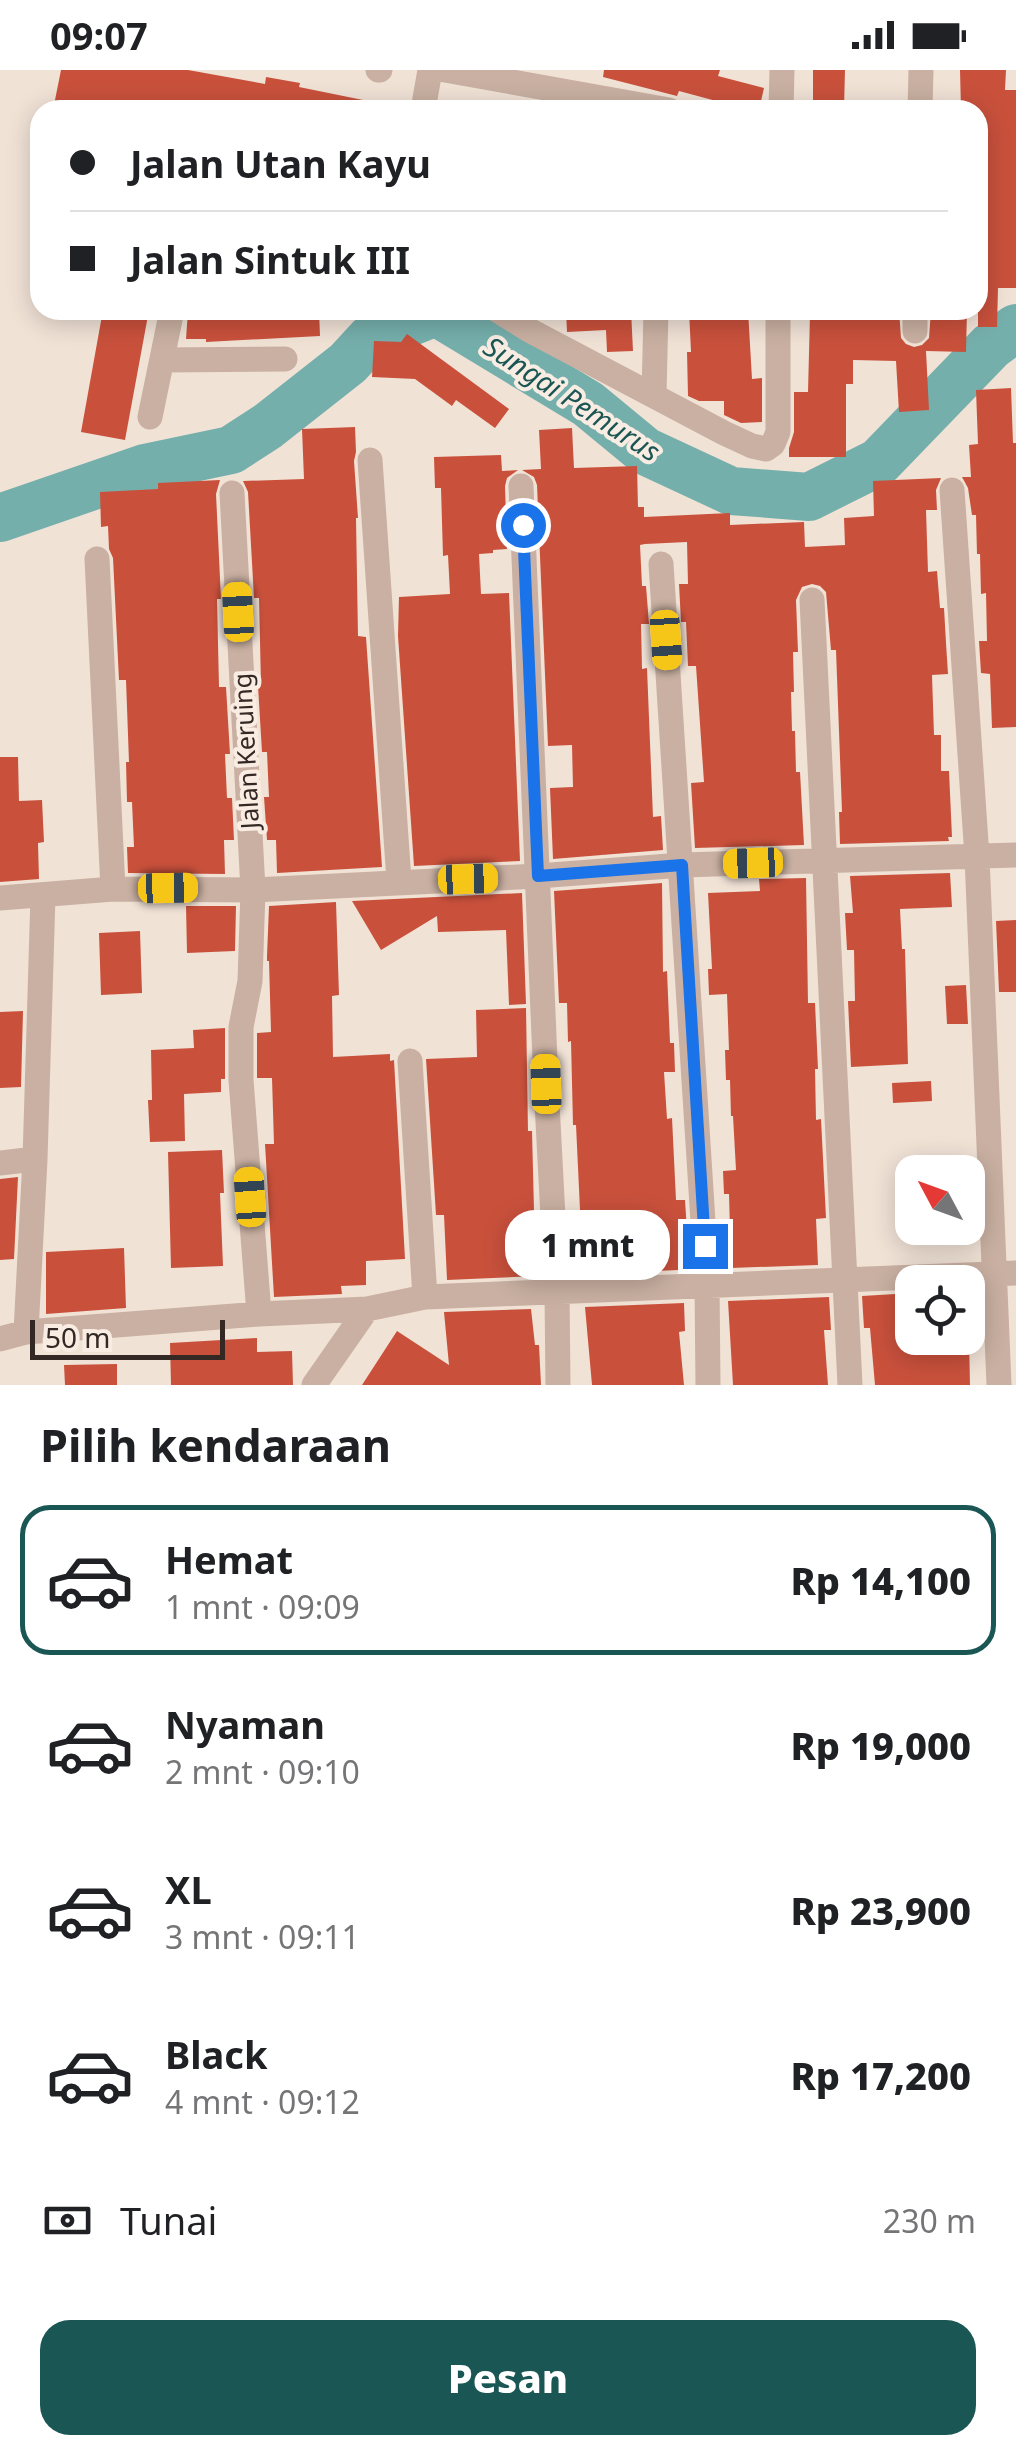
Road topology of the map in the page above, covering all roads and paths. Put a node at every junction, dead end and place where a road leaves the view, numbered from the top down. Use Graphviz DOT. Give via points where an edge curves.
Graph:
graph roads {
  1 [pos="430,70"];
  2 [pos="446,70"];
  3 [pos="782,70"];
  4 [pos="921,70"];
  5 [pos="530,87"];
  6 [pos="426,100"];
  7 [pos="609,100"];
  8 [pos="781,100"];
  9 [pos="920,100"];
  10 [pos="170,320"];
  11 [pos="530,320"];
  12 [pos="656,320"];
  13 [pos="778,320"];
  14 [pos="285,359"];
  15 [pos="162,360"];
  16 [pos="654,395"];
  17 [pos="150,417"];
  18 [pos="370,460"];
  19 [pos="522,486"];
  20 [pos="952,490"];
  21 [pos="232,493"];
  22 [pos="97,559"];
  23 [pos="662,564"];
  24 [pos="812,600"];
  25 [pos="1016,855"];
  26 [pos="977,857"];
  27 [pos="824,860"];
  28 [pos="682,865"];
  29 [pos="538,876"];
  30 [pos="400,881"];
  31 [pos="113,890"];
  32 [pos="253,890"];
  33 [pos="43,896"];
  34 [pos="0,898"];
  35 [pos="410,1061"];
  36 [pos="35,1158"];
  37 [pos="0,1163"];
  38 [pos="1005,1274"];
  39 [pos="846,1281"];
  40 [pos="708,1284"];
  41 [pos="557,1293"];
  42 [pos="425,1297"];
  43 [pos="367,1309"];
  44 [pos="259,1314"];
  45 [pos="26,1332"];
  46 [pos="0,1339"];
  47 [pos="314,1385"];
  48 [pos="558,1385"];
  49 [pos="708,1385"];
  50 [pos="850,1385"];
  51 [pos="999,1385"];
  1 -- 6 [label="street"];
  2 -- 5 [label="street"];
  3 -- 8 [label="street"];
  4 -- 9 [label="street"];
  5 -- 7 [label="street"];
  10 -- 15 [label="street"];
  11 -- 16 [label="street"];
  12 -- 16 [label="street"];
  13 -- 16 [label="street" via="778,432 766,449"];
  14 -- 15 [label="street"];
  15 -- 17 [label="street"];
  18 -- 30 [label="street"];
  19 -- 29 [label="street"];
  20 -- 26 [label="street"];
  21 -- 32 [label="street, Jalan Keruing"];
  22 -- 31 [label="street"];
  23 -- 28 [label="street"];
  24 -- 27 [label="street"];
  25 -- 26 [label="street"];
  26 -- 27 [label="street"];
  26 -- 38 [label="street"];
  27 -- 28 [label="street"];
  27 -- 39 [label="street"];
  28 -- 29 [label="street"];
  28 -- 40 [label="street"];
  29 -- 30 [label="street"];
  29 -- 41 [label="street"];
  30 -- 32 [label="street"];
  31 -- 32 [label="street"];
  31 -- 33 [label="street"];
  32 -- 44 [label="street, Jalan Keruing" via="241,1080"];
  33 -- 34 [label="street"];
  33 -- 36 [label="street"];
  35 -- 42 [label="street"];
  36 -- 37 [label="street"];
  36 -- 45 [label="street"];
  38 -- 39 [label="street"];
  38 -- 51 [label="street"];
  39 -- 40 [label="street"];
  39 -- 50 [label="street"];
  40 -- 41 [label="street"];
  40 -- 49 [label="street"];
  41 -- 42 [label="street"];
  41 -- 48 [label="street"];
  42 -- 43 [label="street"];
  43 -- 44 [label="street"];
  43 -- 47 [label="street"];
  44 -- 45 [label="street"];
  45 -- 46 [label="street"];
}
